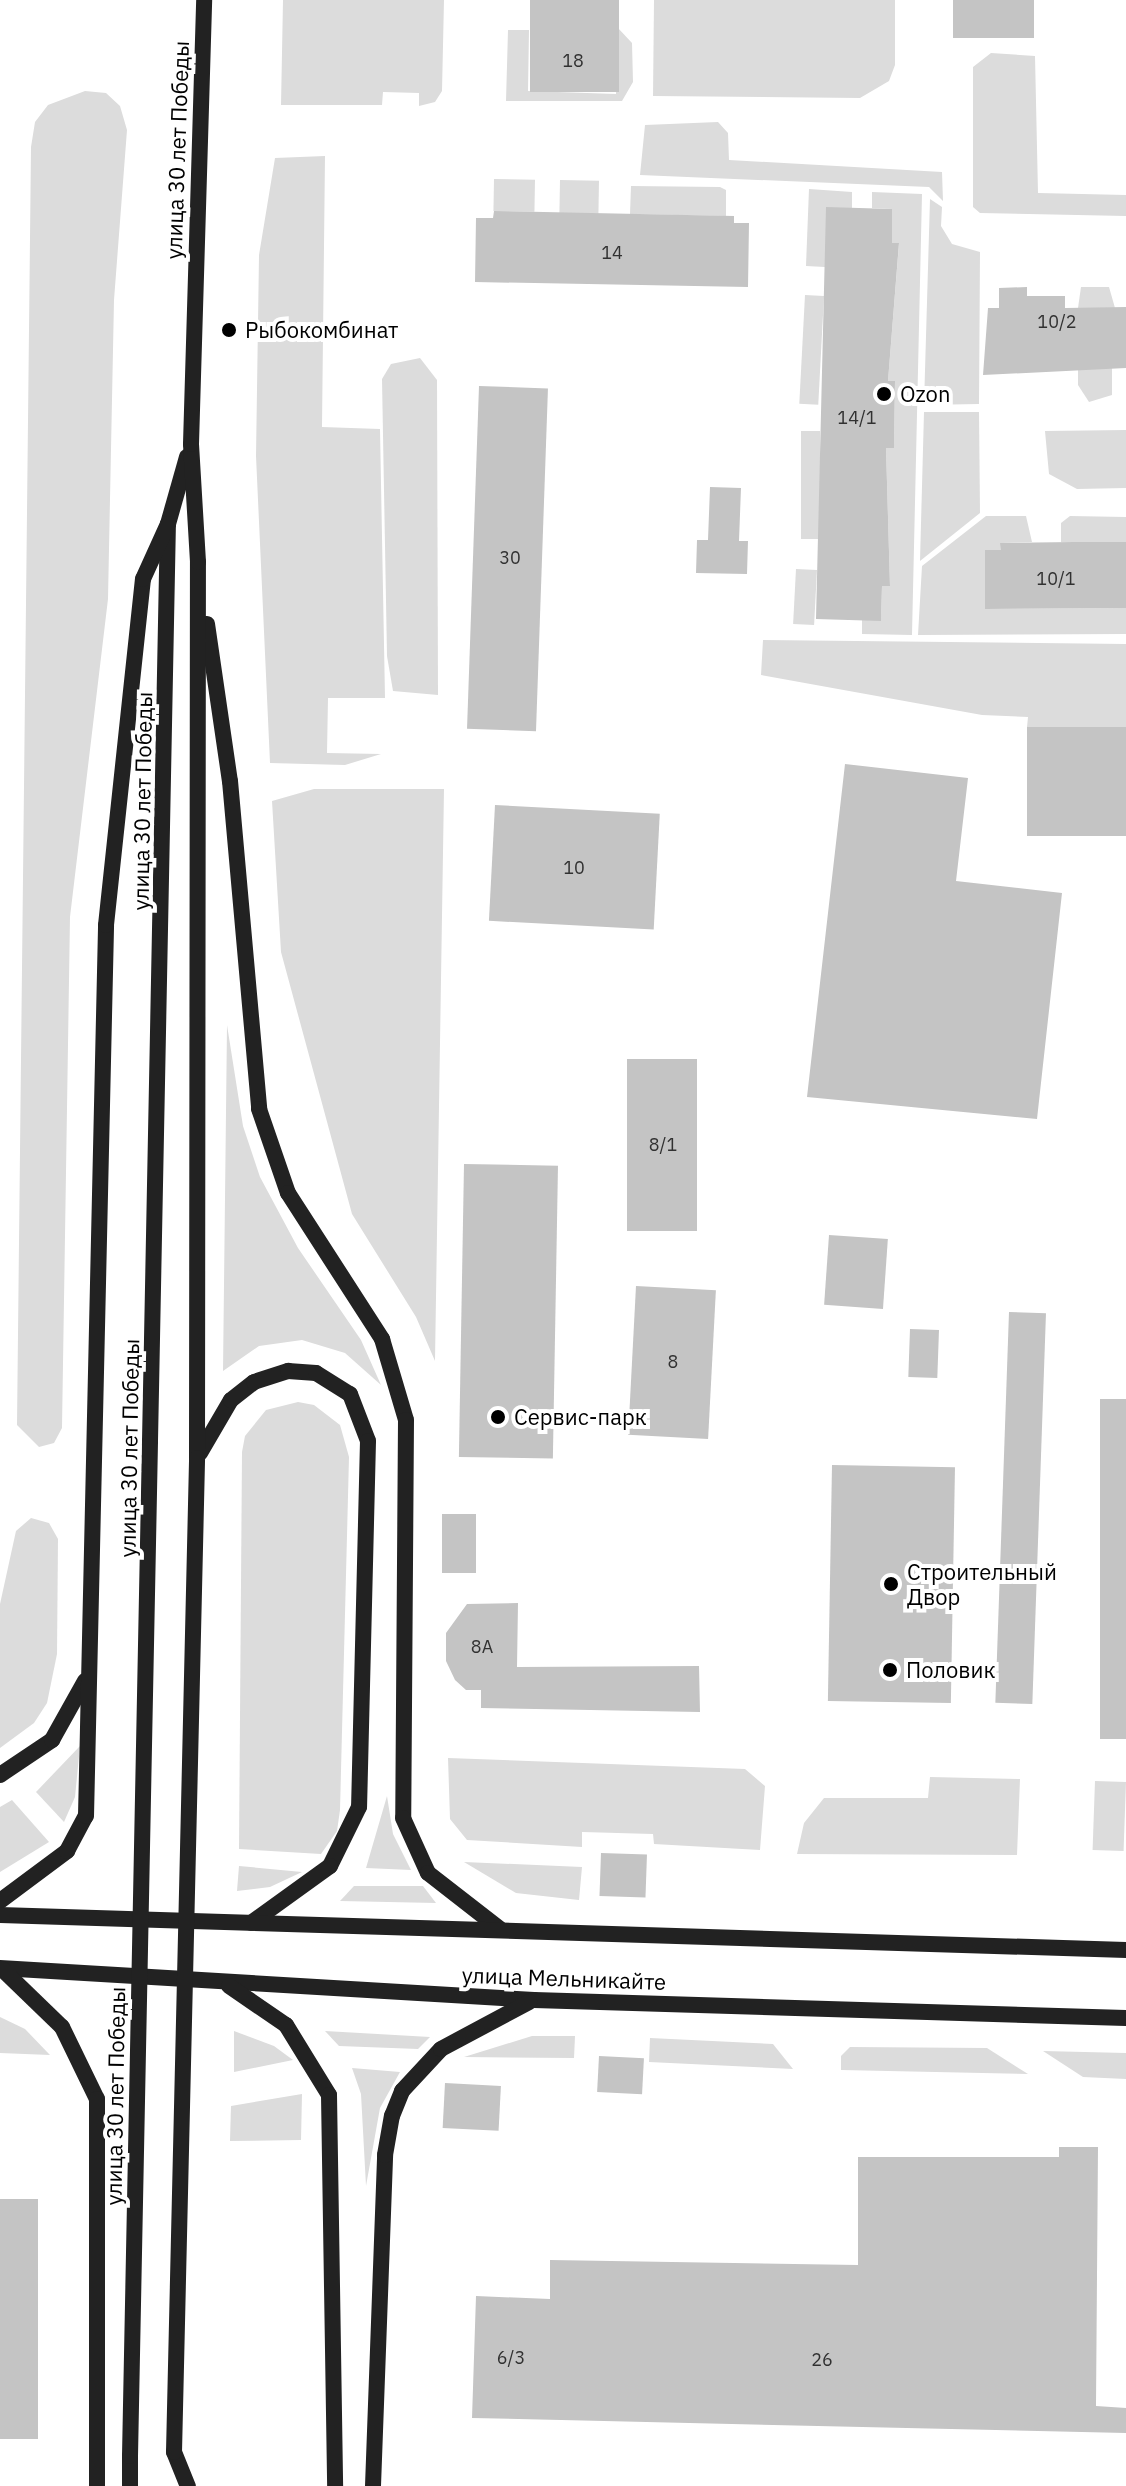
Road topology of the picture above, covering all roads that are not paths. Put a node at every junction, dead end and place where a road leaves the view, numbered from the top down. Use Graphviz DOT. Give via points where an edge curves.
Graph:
graph roads {
  1 [pos="204,0"];
  2 [pos="191,444"];
  3 [pos="168,524"];
  4 [pos="198,562"];
  5 [pos="197,1458"];
  6 [pos="91,1652"];
  7 [pos="0,1775"];
  8 [pos="0,1901"];
  9 [pos="0,1915"];
  10 [pos="249,1924"];
  11 [pos="500,1929"];
  12 [pos="1126,1950"];
  13 [pos="0,1968"];
  14 [pos="224,1983"];
  15 [pos="534,2000"];
  16 [pos="1126,2018"];
  17 [pos="174,2452"];
  18 [pos="97,2486"];
  19 [pos="130,2486"];
  20 [pos="173,2486"];
  21 [pos="188,2486"];
  22 [pos="335,2486"];
  23 [pos="373,2486"];
  1 -- 2 [label="street, улица 30 лет Победы"];
  2 -- 3 [label="street, улица 30 лет Победы"];
  2 -- 4 [label="street, улица 30 лет Победы"];
  3 -- 6 [label="street" via="143,579 106,925"];
  3 -- 19 [label="street, улица 30 лет Победы, bridge"];
  4 -- 5 [label="street, улица 30 лет Победы"];
  4 -- 11 [label="street" via="230,781 259,1109 288,1193 382,1339 406,1420 403,1818 428,1873"];
  5 -- 10 [label="street" via="231,1400 254,1382 288,1371 316,1373 350,1394 368,1441 359,1807 330,1866"];
  5 -- 17 [label="street, улица 30 лет Победы, bridge"];
  6 -- 7 [label="street" via="67,1721 33,1756"];
  6 -- 8 [label="street" via="86,1816 67,1851"];
  9 -- 10 [label="street, улица Мельникайте"];
  10 -- 11 [label="street, улица Мельникайте"];
  11 -- 12 [label="street, улица Мельникайте"];
  13 -- 14 [label="street, улица Мельникайте"];
  13 -- 18 [label="street" via="62,2027 97,2099"];
  14 -- 15 [label="street, улица Мельникайте"];
  14 -- 22 [label="street" via="286,2025 329,2095"];
  15 -- 16 [label="street, улица Мельникайте"];
  15 -- 23 [label="street" via="441,2049 402,2091 392,2116 385,2155"];
  17 -- 20 [label="street, улица 30 лет Победы"];
  17 -- 21 [label="street"];
}
